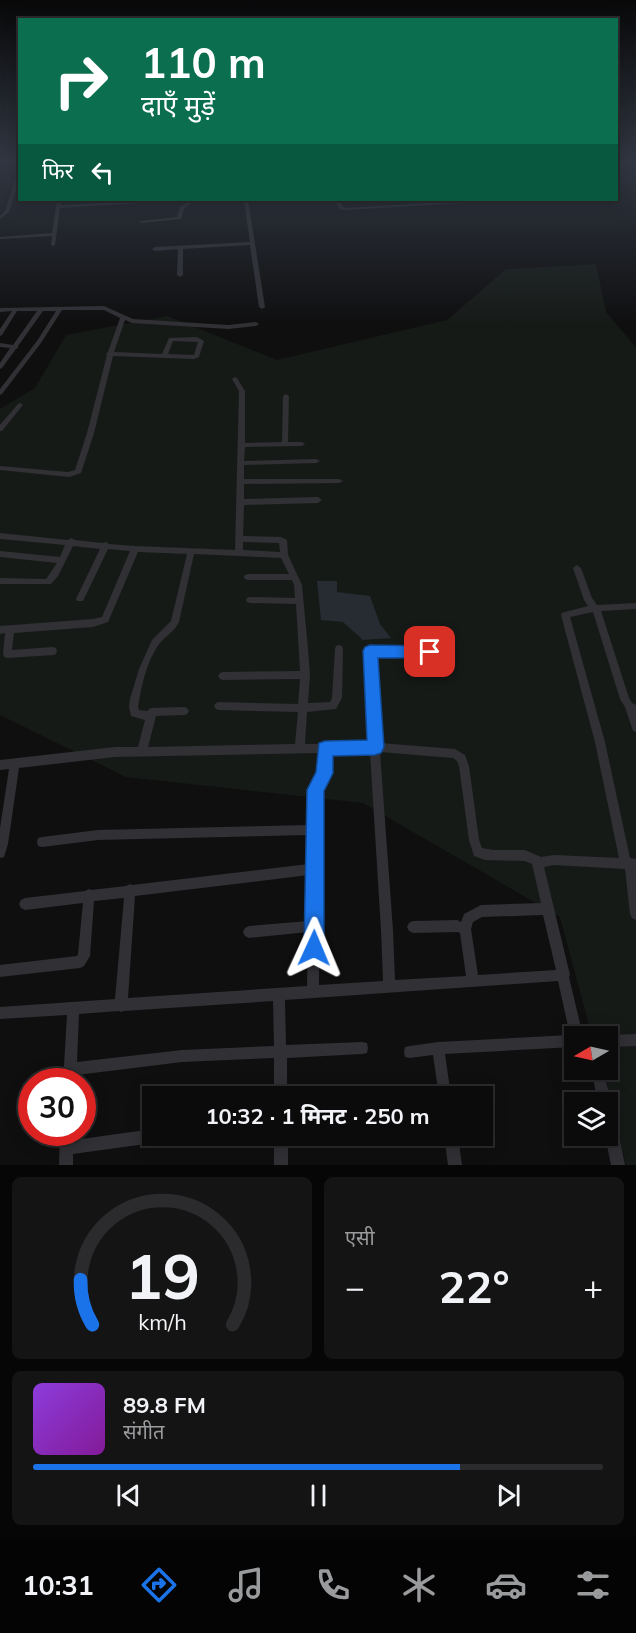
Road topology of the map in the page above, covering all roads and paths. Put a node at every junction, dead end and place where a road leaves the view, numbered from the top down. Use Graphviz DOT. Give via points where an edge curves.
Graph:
graph roads {
  1 [pos="57,215"];
  2 [pos="181,215"];
  3 [pos="249,215"];
  4 [pos="141,222"];
  5 [pos="54,234"];
  6 [pos="0,237"];
  7 [pos="253,243"];
  8 [pos="53,245"];
  9 [pos="181,247"];
  10 [pos="155,249"];
  11 [pos="180,275"];
  12 [pos="262,308"];
  13 [pos="16,309"];
  14 [pos="41,309"];
  15 [pos="60,309"];
  16 [pos="0,310"];
  17 [pos="123,318"];
  18 [pos="256,324"];
  19 [pos="0,334"];
  20 [pos="0,345"];
  21 [pos="16,347"];
  22 [pos="109,354"];
  23 [pos="164,356"];
  24 [pos="0,367"];
  25 [pos="235,379"];
  26 [pos="0,393"];
  27 [pos="286,396"];
  28 [pos="20,405"];
  29 [pos="0,429"];
  30 [pos="285,444"];
  31 [pos="302,444"];
  32 [pos="242,445"];
  33 [pos="316,461"];
  34 [pos="242,463"];
  35 [pos="0,468"];
  36 [pos="339,481"];
  37 [pos="241,482"];
  38 [pos="318,500"];
  39 [pos="240,502"];
  40 [pos="0,536"];
  41 [pos="239,539"];
  42 [pos="71,541"];
  43 [pos="106,545"];
  44 [pos="135,549"];
  45 [pos="191,552"];
  46 [pos="0,554"];
  47 [pos="239,554"];
  48 [pos="284,555"];
  49 [pos="63,560"];
  50 [pos="577,568"];
  51 [pos="294,577"];
  52 [pos="248,578"];
  53 [pos="0,581"];
  54 [pos="80,599"];
  55 [pos="250,600"];
  56 [pos="299,601"];
  57 [pos="636,606"];
  58 [pos="595,608"];
  59 [pos="5,630"];
  60 [pos="339,650"];
  61 [pos="54,651"];
  62 [pos="449,653"];
  63 [pos="305,675"];
  64 [pos="223,676"];
  65 [pos="219,706"];
  66 [pos="303,708"];
  67 [pos="633,708"];
  68 [pos="184,711"];
  69 [pos="149,716"];
  70 [pos="636,728"];
  71 [pos="375,747"];
  72 [pos="300,748"];
  73 [pos="325,748"];
  74 [pos="142,751"];
  75 [pos="15,763"];
  76 [pos="0,765"];
  77 [pos="315,830"];
  78 [pos="42,842"];
  79 [pos="0,853"];
  80 [pos="539,862"];
  81 [pos="631,864"];
  82 [pos="315,869"];
  83 [pos="130,890"];
  84 [pos="89,895"];
  85 [pos="25,904"];
  86 [pos="547,909"];
  87 [pos="636,914"];
  88 [pos="314,926"];
  89 [pos="413,927"];
  90 [pos="465,929"];
  91 [pos="249,932"];
  92 [pos="0,971"];
  93 [pos="564,975"];
  94 [pos="473,981"];
  95 [pos="389,987"];
  96 [pos="314,992"];
  97 [pos="279,995"];
  98 [pos="121,1006"];
  99 [pos="73,1009"];
  100 [pos="0,1013"];
  101 [pos="575,1026"];
  102 [pos="636,1040"];
  103 [pos="618,1041"];
  104 [pos="564,1042"];
  105 [pos="362,1048"];
  106 [pos="438,1048"];
  107 [pos="410,1052"];
  108 [pos="281,1053"];
  109 [pos="70,1068"];
  110 [pos="96,1071"];
  111 [pos="281,1086"];
  112 [pos="444,1086"];
  113 [pos="142,1138"];
  114 [pos="281,1146"];
  115 [pos="452,1146"];
  116 [pos="614,1146"];
  117 [pos="67,1148"];
  118 [pos="66,1165"];
  119 [pos="281,1165"];
  120 [pos="455,1165"];
  121 [pos="618,1165"];
  1 -- 5 [label="street"];
  2 -- 4 [label="street"];
  3 -- 7 [label="street"];
  5 -- 6 [label="street"];
  5 -- 8 [label="street"];
  7 -- 9 [label="street"];
  7 -- 12 [label="street"];
  9 -- 10 [label="street"];
  9 -- 11 [label="street"];
  13 -- 14 [label="street"];
  13 -- 16 [label="street"];
  13 -- 19 [label="street"];
  14 -- 15 [label="street"];
  14 -- 21 [label="street"];
  15 -- 17 [label="street" via="104,308"];
  15 -- 26 [label="street"];
  17 -- 18 [label="street" via="228,327"];
  17 -- 22 [label="street"];
  20 -- 21 [label="street"];
  21 -- 24 [label="street"];
  22 -- 23 [label="street"];
  22 -- 35 [label="street" via="88,447 78,471 69,475"];
  23 -- 23 [label="street" via="171,339 201,341 196,357"];
  25 -- 32 [label="street" via="242,391"];
  27 -- 30 [label="street"];
  28 -- 29 [label="street"];
  30 -- 31 [label="street"];
  30 -- 32 [label="street"];
  32 -- 34 [label="street"];
  33 -- 34 [label="street"];
  34 -- 37 [label="street"];
  36 -- 37 [label="street"];
  37 -- 39 [label="street"];
  38 -- 39 [label="street"];
  39 -- 41 [label="street"];
  40 -- 42 [label="street"];
  41 -- 47 [label="street"];
  41 -- 48 [label="street" via="283,540"];
  42 -- 43 [label="street"];
  42 -- 49 [label="street"];
  43 -- 44 [label="street"];
  43 -- 54 [label="street"];
  44 -- 45 [label="street"];
  44 -- 59 [label="street" via="105,620"];
  45 -- 47 [label="street"];
  45 -- 69 [label="street" via="175,622 168,634 154,644 134,700 134,713"];
  46 -- 49 [label="street"];
  47 -- 48 [label="street"];
  48 -- 51 [label="street"];
  49 -- 53 [label="street" via="48,582"];
  50 -- 58 [label="street" via="588,600"];
  51 -- 52 [label="street"];
  51 -- 56 [label="street"];
  55 -- 56 [label="street"];
  56 -- 63 [label="street"];
  57 -- 58 [label="street"];
  58 -- 67 [label="street"];
  58 -- 81 [label="street" via="565,615"];
  59 -- 61 [label="street" via="7,654"];
  60 -- 66 [label="street" via="336,703"];
  62 -- 71 [label="street" via="370,651"];
  63 -- 64 [label="street"];
  63 -- 66 [label="street"];
  65 -- 66 [label="street"];
  66 -- 72 [label="street"];
  67 -- 70 [label="street"];
  68 -- 69 [label="street" via="154,711"];
  69 -- 74 [label="street"];
  71 -- 73 [label="street"];
  71 -- 80 [label="street" via="459,755 465,766 478,852 528,854"];
  71 -- 95 [label="street"];
  72 -- 73 [label="street"];
  72 -- 74 [label="street"];
  73 -- 77 [label="street" via="324,773 315,790"];
  74 -- 75 [label="street"];
  75 -- 76 [label="street"];
  75 -- 79 [label="street"];
  77 -- 78 [label="street" via="98,835"];
  77 -- 82 [label="street"];
  80 -- 81 [label="street"];
  80 -- 86 [label="street"];
  81 -- 87 [label="street"];
  82 -- 83 [label="street"];
  82 -- 88 [label="street"];
  83 -- 84 [label="street"];
  83 -- 98 [label="street"];
  84 -- 85 [label="street"];
  84 -- 92 [label="street" via="84,956 80,962"];
  86 -- 90 [label="street" via="481,911 468,918"];
  86 -- 93 [label="street"];
  88 -- 91 [label="street"];
  88 -- 96 [label="street"];
  89 -- 90 [label="street"];
  90 -- 94 [label="street"];
  93 -- 94 [label="street"];
  93 -- 101 [label="street"];
  94 -- 95 [label="street"];
  95 -- 96 [label="street"];
  96 -- 97 [label="street"];
  97 -- 98 [label="street"];
  97 -- 108 [label="street"];
  98 -- 99 [label="street"];
  99 -- 100 [label="street"];
  99 -- 109 [label="street"];
  102 -- 103 [label="street"];
  104 -- 106 [label="street"];
  105 -- 108 [label="street"];
  106 -- 107 [label="street"];
  106 -- 112 [label="street"];
  108 -- 110 [label="street" via="182,1056"];
  108 -- 111 [label="street"];
  113 -- 117 [label="street"];
  114 -- 119 [label="street"];
  115 -- 120 [label="street"];
  116 -- 121 [label="street"];
  117 -- 118 [label="street"];
}
